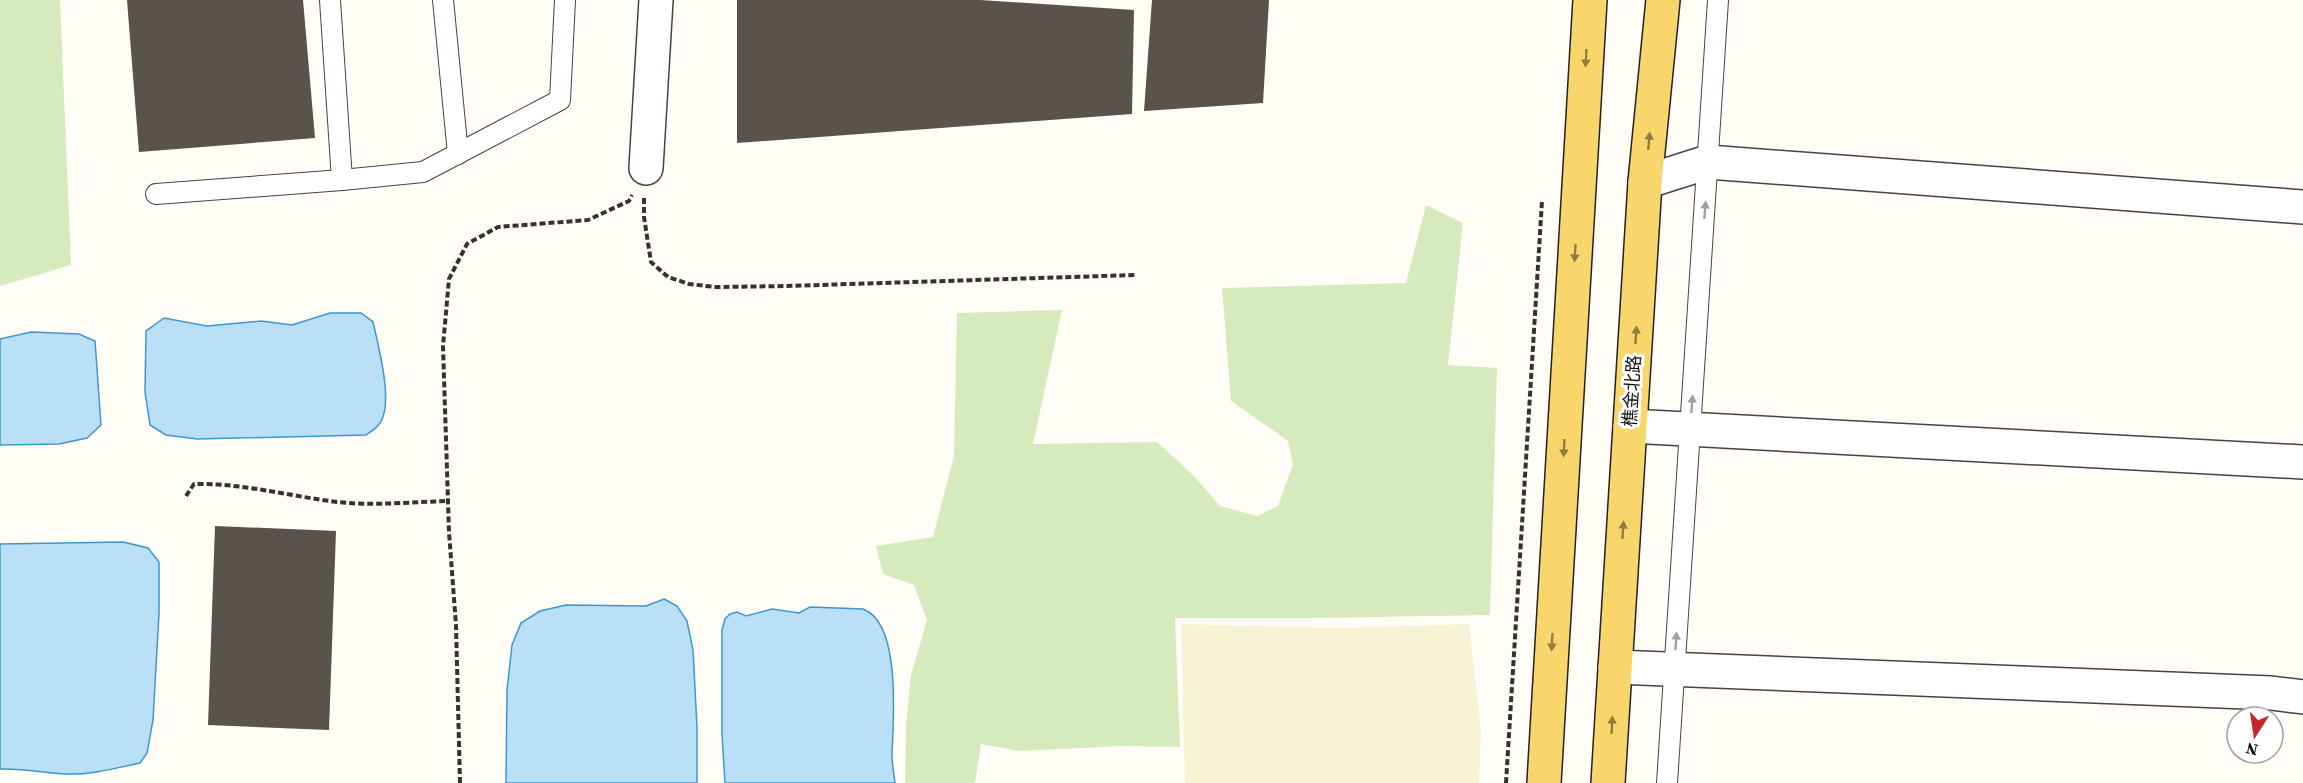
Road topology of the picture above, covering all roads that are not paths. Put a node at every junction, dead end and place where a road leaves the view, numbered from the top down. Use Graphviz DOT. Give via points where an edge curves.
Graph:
graph roads {
  1 [pos="330,0"];
  2 [pos="443,0"];
  3 [pos="565,0"];
  4 [pos="656,0"];
  5 [pos="1590,0"];
  6 [pos="1663,0"];
  7 [pos="1718,0"];
  8 [pos="458,154"];
  9 [pos="1708,162"];
  10 [pos="646,168"];
  11 [pos="342,180"];
  12 [pos="1645,182"];
  13 [pos="156,194"];
  14 [pos="2303,207"];
  15 [pos="1630,426"];
  16 [pos="1690,430"];
  17 [pos="2303,462"];
  18 [pos="1615,667"];
  19 [pos="1674,669"];
  20 [pos="2303,697"];
  21 [pos="1544,783"];
  22 [pos="1608,783"];
  23 [pos="1666,783"];
  1 -- 11 [label="lane"];
  2 -- 8 [label="lane"];
  3 -- 8 [label="lane" via="560,100"];
  4 -- 10 [label="street"];
  5 -- 21 [label="main road, one-way"];
  12 -- 6 [label="main road, 樵金北路, one-way"];
  7 -- 9 [label="lane"];
  8 -- 11 [label="lane" via="423,172"];
  9 -- 12 [label="street"];
  9 -- 14 [label="street"];
  16 -- 9 [label="lane, one-way"];
  11 -- 13 [label="lane"];
  15 -- 12 [label="main road, 樵金北路, one-way"];
  15 -- 16 [label="street"];
  18 -- 15 [label="main road, 樵金北路, one-way"];
  16 -- 17 [label="street"];
  19 -- 16 [label="lane, one-way"];
  18 -- 19 [label="street"];
  22 -- 18 [label="main road, 樵金北路, one-way"];
  19 -- 20 [label="street"];
  19 -- 23 [label="lane"];
}
